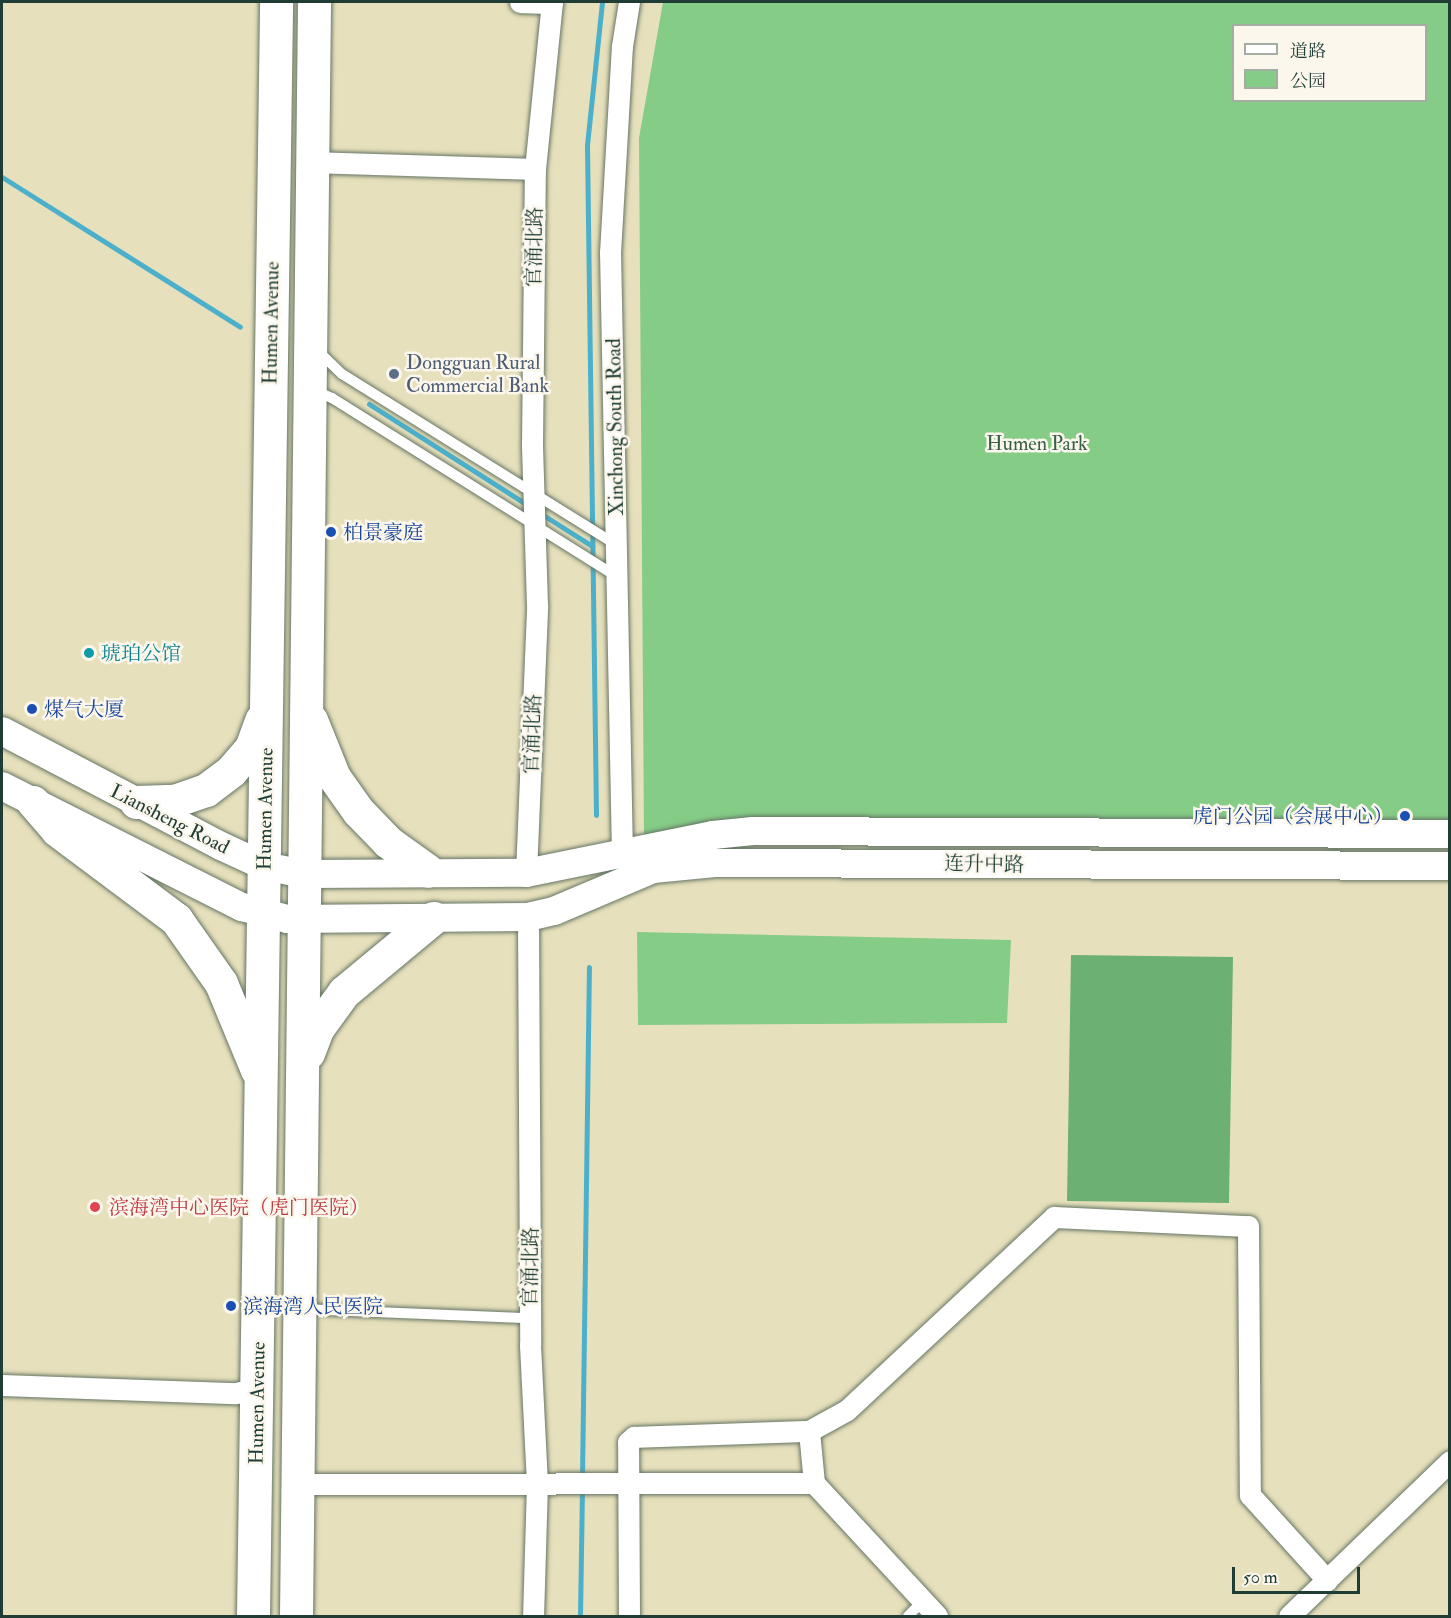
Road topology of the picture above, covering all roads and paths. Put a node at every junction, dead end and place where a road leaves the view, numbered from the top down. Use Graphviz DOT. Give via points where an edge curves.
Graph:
graph roads {
  1 [pos="276,2"];
  2 [pos="314,2"];
  3 [pos="520,2"];
  4 [pos="552,2"];
  5 [pos="629,2"];
  6 [pos="312,162"];
  7 [pos="535,169"];
  8 [pos="309,332"];
  9 [pos="308,407"];
  10 [pos="533,493"];
  11 [pos="543,529"];
  12 [pos="610,541"];
  13 [pos="610,573"];
  14 [pos="304,694"];
  15 [pos="266,707"];
  16 [pos="2,731"];
  17 [pos="2,786"];
  18 [pos="33,802"];
  19 [pos="136,802"];
  20 [pos="1449,834"];
  21 [pos="622,854"];
  22 [pos="264,866"];
  23 [pos="1449,866"];
  24 [pos="428,871"];
  25 [pos="526,873"];
  26 [pos="304,874"];
  27 [pos="263,914"];
  28 [pos="528,916"];
  29 [pos="434,918"];
  30 [pos="305,920"];
  31 [pos="304,1063"];
  32 [pos="263,1089"];
  33 [pos="301,1309"];
  34 [pos="530,1317"];
  35 [pos="2,1385"];
  36 [pos="258,1388"];
  37 [pos="809,1431"];
  38 [pos="1449,1461"];
  39 [pos="545,1483"];
  40 [pos="813,1483"];
  41 [pos="298,1484"];
  42 [pos="618,1485"];
  43 [pos="1327,1580"];
  44 [pos="930,1609"];
  45 [pos="254,1617"];
  46 [pos="296,1617"];
  47 [pos="533,1617"];
  48 [pos="629,1617"];
  49 [pos="908,1617"];
  50 [pos="1289,1617"];
  1 -- 15 [label="main road, Humen Avenue"];
  2 -- 6 [label="main road, Humen Avenue"];
  3 -- 4 [label="street"];
  4 -- 7 [label="street, 官涌北路"];
  5 -- 12 [label="street, Xinchong South Road" via="622,46 610,253"];
  6 -- 7 [label="street"];
  6 -- 8 [label="main road, Humen Avenue"];
  7 -- 10 [label="street, 官涌北路"];
  8 -- 9 [label="main road, Humen Avenue"];
  8 -- 10 [label="lane" via="318,352 342,374"];
  9 -- 11 [label="lane" via="318,395 332,398"];
  9 -- 14 [label="main road, Humen Avenue"];
  10 -- 11 [label="street, 官涌北路"];
  10 -- 12 [label="lane"];
  11 -- 13 [label="lane"];
  11 -- 25 [label="street, 官涌北路"];
  12 -- 13 [label="street, Xinchong South Road"];
  13 -- 21 [label="street, Xinchong South Road"];
  14 -- 24 [label="main road" via="315,738 334,777 358,811 388,842"];
  14 -- 26 [label="main road, Humen Avenue"];
  15 -- 19 [label="main road" via="251,748 207,790 174,801"];
  15 -- 22 [label="main road, Humen Avenue"];
  16 -- 19 [label="main road, Liansheng Road"];
  17 -- 18 [label="main road"];
  18 -- 27 [label="main road" via="215,894"];
  18 -- 32 [label="main road" via="65,837 176,919 200,948 221,982"];
  19 -- 22 [label="main road, Liansheng Road"];
  20 -- 21 [label="main road, 连升中路" via="753,831"];
  21 -- 25 [label="main road, 连升中路"];
  22 -- 26 [label="main road, Liansheng Road"];
  22 -- 27 [label="main road, Humen Avenue"];
  23 -- 28 [label="main road, 连升中路" via="704,863 653,869 554,911"];
  24 -- 25 [label="main road, 连升中路"];
  24 -- 26 [label="main road, Liansheng Road"];
  26 -- 30 [label="main road, Humen Avenue"];
  27 -- 30 [label="main road"];
  27 -- 32 [label="main road, Humen Avenue"];
  28 -- 29 [label="main road, 连升中路"];
  28 -- 34 [label="street, 官涌北路"];
  29 -- 30 [label="main road, 连升中路"];
  29 -- 31 [label="main road" via="344,992 317,1029"];
  30 -- 31 [label="main road, Humen Avenue"];
  31 -- 33 [label="main road, Humen Avenue"];
  32 -- 36 [label="main road, Humen Avenue"];
  33 -- 34 [label="lane"];
  33 -- 41 [label="main road, Humen Avenue"];
  34 -- 39 [label="street, 官涌北路"];
  35 -- 36 [label="street" via="236,1393"];
  36 -- 45 [label="main road, Humen Avenue"];
  37 -- 40 [label="street"];
  37 -- 42 [label="street" via="634,1437 628,1442"];
  37 -- 43 [label="street" via="847,1410 1054,1217 1248,1226 1250,1495"];
  38 -- 43 [label="street"];
  39 -- 41 [label="street"];
  39 -- 42 [label="street"];
  39 -- 47 [label="street, 官涌北路"];
  40 -- 42 [label="street"];
  40 -- 44 [label="street"];
  41 -- 46 [label="main road, Humen Avenue"];
  42 -- 48 [label="street"];
  43 -- 50 [label="street"];
  44 -- 49 [label="lane"];
}
